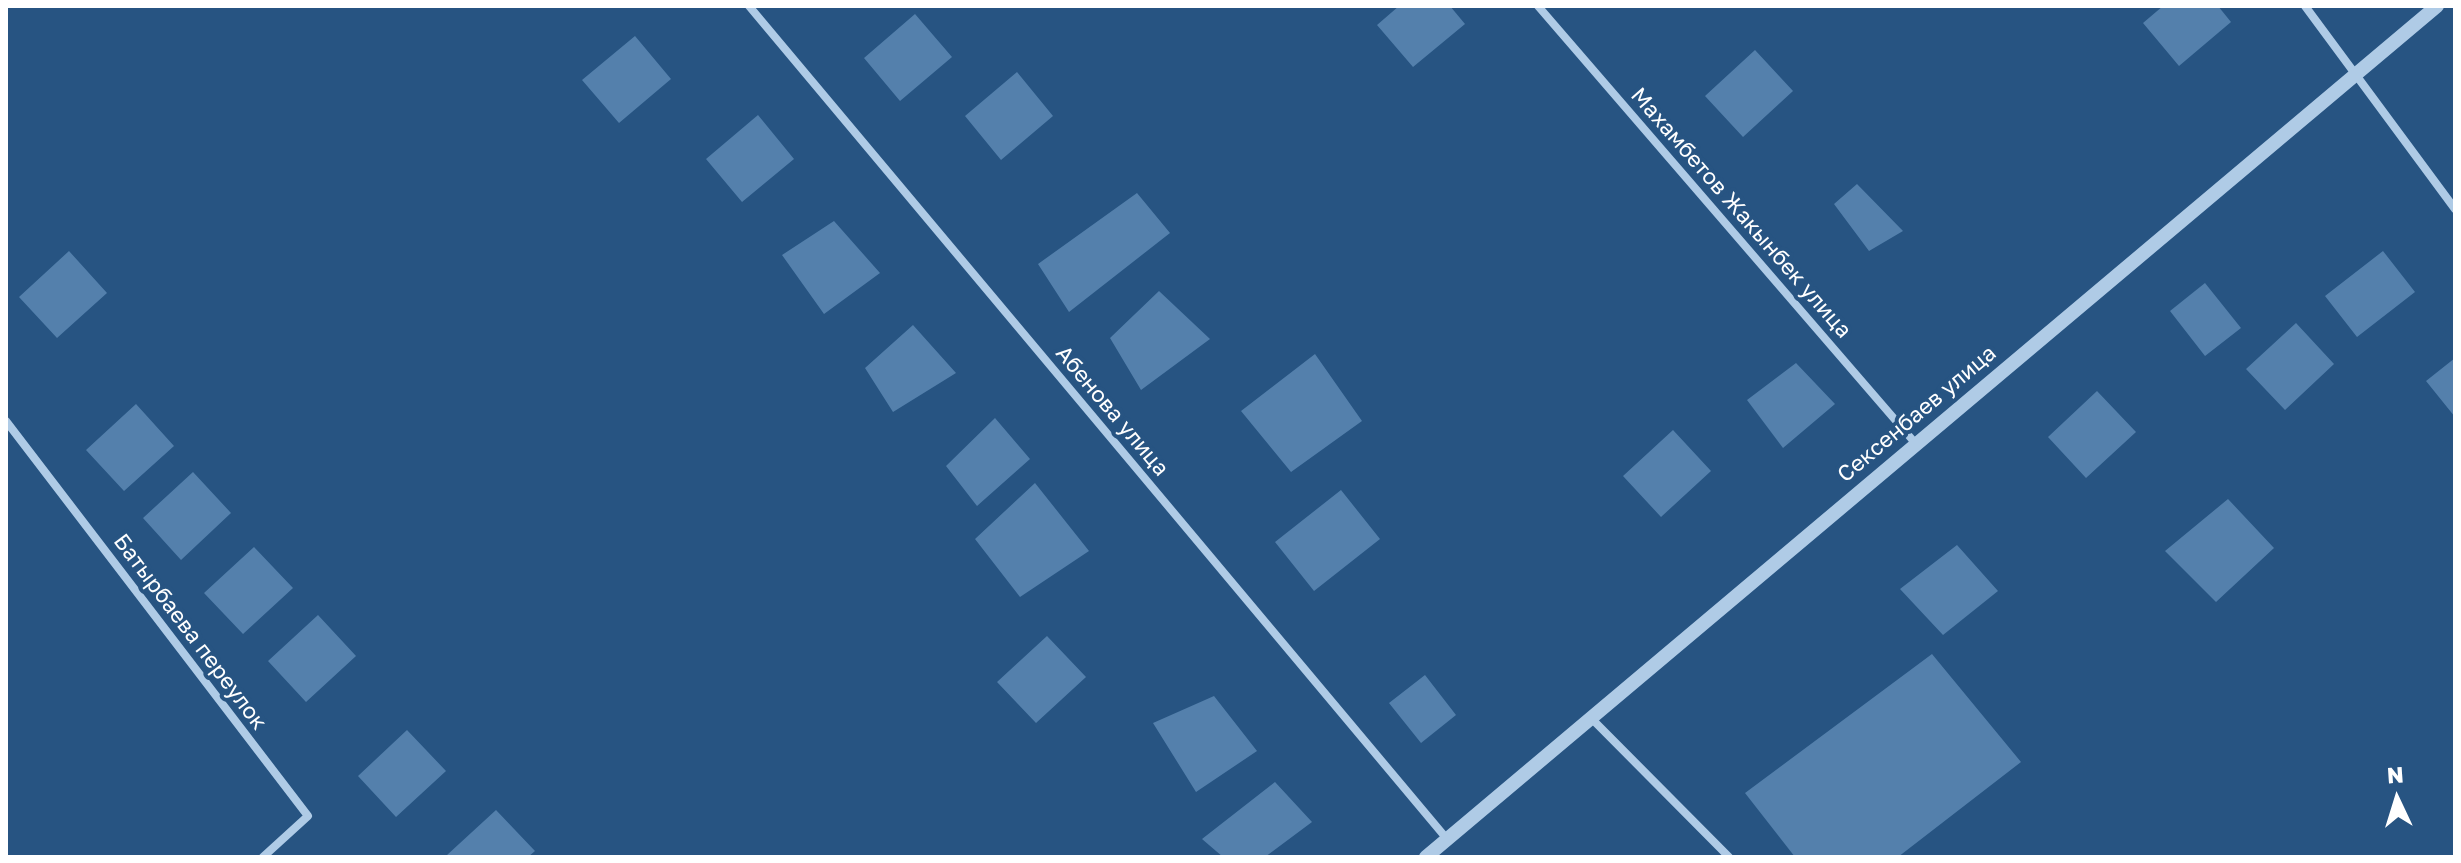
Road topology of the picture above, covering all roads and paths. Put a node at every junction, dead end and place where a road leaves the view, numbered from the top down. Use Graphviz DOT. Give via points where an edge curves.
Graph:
graph roads {
  1 [pos="749,6"];
  2 [pos="1538,6"];
  3 [pos="2305,6"];
  4 [pos="2437,6"];
  5 [pos="2355,74"];
  6 [pos="2455,209"];
  7 [pos="6,421"];
  8 [pos="1916,444"];
  9 [pos="1591,718"];
  10 [pos="1447,839"];
  11 [pos="263,857"];
  12 [pos="1426,857"];
  13 [pos="1729,857"];
  1 -- 10 [label="street, Абенова улица"];
  2 -- 8 [label="street, Махамбетов Жакынбек улица"];
  3 -- 5 [label="street"];
  4 -- 5 [label="street, Сексенбаев улица"];
  5 -- 6 [label="street"];
  5 -- 8 [label="street, Сексенбаев улица"];
  7 -- 11 [label="street, Батырбаева переулок" via="308,816"];
  8 -- 9 [label="street, Сексенбаев улица"];
  9 -- 10 [label="street, Сексенбаев улица"];
  9 -- 13 [label="street"];
  10 -- 12 [label="street, Сексенбаев улица"];
}
